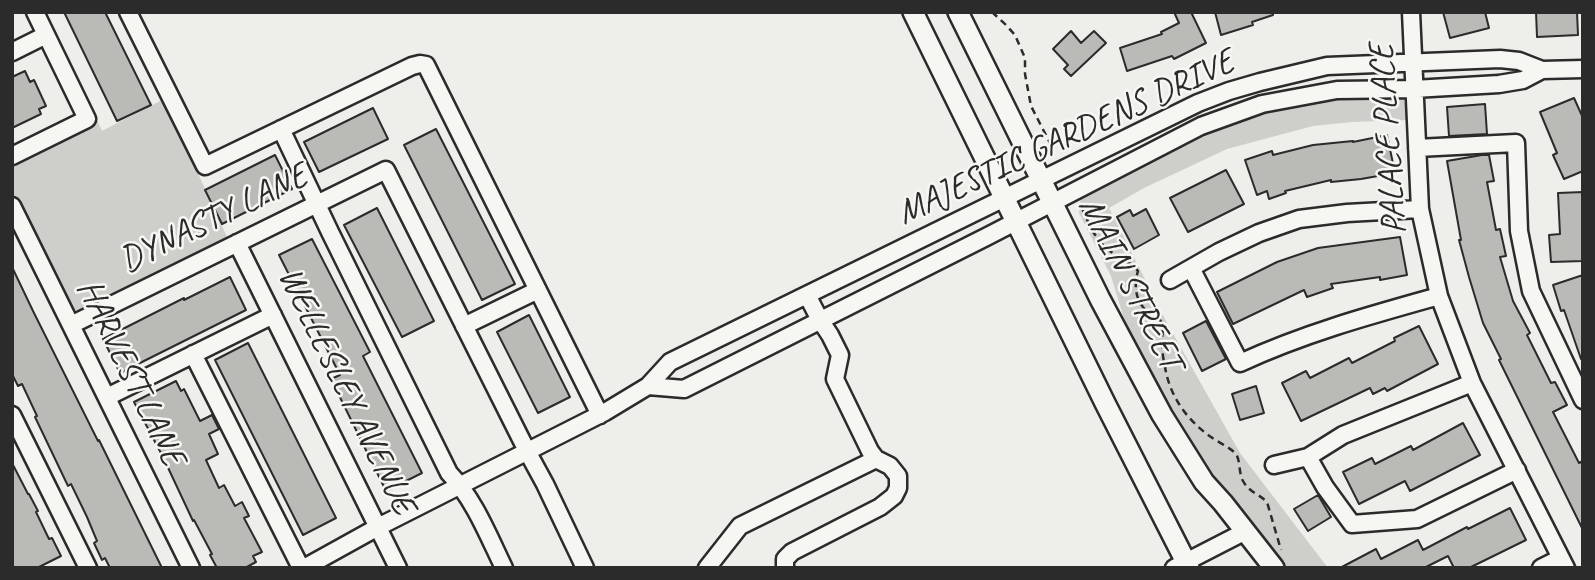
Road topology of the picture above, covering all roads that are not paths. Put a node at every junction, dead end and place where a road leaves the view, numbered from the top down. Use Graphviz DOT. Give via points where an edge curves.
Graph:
graph roads {
  1 [pos="35,12"];
  2 [pos="128,12"];
  3 [pos="913,12"];
  4 [pos="958,12"];
  5 [pos="1411,12"];
  6 [pos="46,35"];
  7 [pos="12,52"];
  8 [pos="1413,63"];
  9 [pos="1583,69"];
  10 [pos="1542,70"];
  11 [pos="1414,89"];
  12 [pos="281,129"];
  13 [pos="1417,148"];
  14 [pos="12,156"];
  15 [pos="1041,180"];
  16 [pos="1005,199"];
  17 [pos="1052,202"];
  18 [pos="317,204"];
  19 [pos="12,206"];
  20 [pos="1420,209"];
  21 [pos="1016,221"];
  22 [pos="237,243"];
  23 [pos="1191,268"];
  24 [pos="1170,280"];
  25 [pos="538,290"];
  26 [pos="807,295"];
  27 [pos="1439,296"];
  28 [pos="274,315"];
  29 [pos="820,320"];
  30 [pos="71,325"];
  31 [pos="464,326"];
  32 [pos="193,354"];
  33 [pos="1472,383"];
  34 [pos="648,386"];
  35 [pos="107,397"];
  36 [pos="1583,400"];
  37 [pos="12,415"];
  38 [pos="600,415"];
  39 [pos="527,451"];
  40 [pos="1308,457"];
  41 [pos="876,459"];
  42 [pos="1274,465"];
  43 [pos="1517,470"];
  44 [pos="461,485"];
  45 [pos="378,527"];
  46 [pos="1245,531"];
  47 [pos="1278,561"];
  48 [pos="1564,563"];
  49 [pos="1183,566"];
  50 [pos="88,568"];
  51 [pos="191,568"];
  52 [pos="302,568"];
  53 [pos="398,568"];
  54 [pos="504,568"];
  55 [pos="585,568"];
  56 [pos="706,568"];
  57 [pos="785,568"];
  58 [pos="1541,568"];
  1 -- 6 [label="street"];
  2 -- 12 [label="street" via="205,166"];
  3 -- 16 [label="main road"];
  4 -- 15 [label="main road, MAIN STREET"];
  5 -- 8 [label="street, PALACE PLACE"];
  6 -- 7 [label="street"];
  6 -- 14 [label="street" via="88,119"];
  8 -- 10 [label="street, MAJESTIC GARDENS DRIVE" via="1500,59"];
  8 -- 11 [label="street, PALACE PLACE"];
  8 -- 15 [label="street, MAJESTIC GARDENS DRIVE" via="1327,66 1229,91"];
  9 -- 10 [label="street, MAJESTIC GARDENS DRIVE"];
  10 -- 11 [label="street, MAJESTIC GARDENS DRIVE" via="1523,80 1499,84"];
  11 -- 13 [label="street, PALACE PLACE"];
  11 -- 17 [label="street, MAJESTIC GARDENS DRIVE" via="1337,90 1262,104 1201,126"];
  12 -- 18 [label="street"];
  12 -- 25 [label="street" via="412,66 426,65"];
  13 -- 20 [label="street, PALACE PLACE"];
  13 -- 36 [label="street" via="1516,143 1519,231 1531,290"];
  15 -- 16 [label="street, MAJESTIC GARDENS DRIVE"];
  15 -- 17 [label="main road, MAIN STREET"];
  16 -- 21 [label="main road"];
  16 -- 26 [label="street, MAJESTIC GARDENS DRIVE"];
  17 -- 21 [label="street, MAJESTIC GARDENS DRIVE"];
  17 -- 46 [label="main road, MAIN STREET" via="1162,415 1204,482"];
  18 -- 22 [label="street, DYNASTY LANE"];
  18 -- 31 [label="street, DYNASTY LANE" via="386,170"];
  18 -- 44 [label="street" via="449,472"];
  19 -- 30 [label="street, HARVEST LANE"];
  20 -- 23 [label="street" via="1299,219 1259,233"];
  20 -- 27 [label="street, PALACE PLACE"];
  21 -- 29 [label="street, MAJESTIC GARDENS DRIVE"];
  21 -- 49 [label="main road"];
  22 -- 28 [label="street, WELLESLEY AVENUE"];
  22 -- 30 [label="street, DYNASTY LANE"];
  23 -- 24 [label="street"];
  23 -- 27 [label="street" via="1240,363 1281,344"];
  25 -- 31 [label="street"];
  25 -- 38 [label="street"];
  26 -- 29 [label="street"];
  26 -- 34 [label="street, MAJESTIC GARDENS DRIVE" via="670,362"];
  27 -- 33 [label="street, PALACE PLACE"];
  28 -- 32 [label="street"];
  28 -- 45 [label="street, WELLESLEY AVENUE"];
  29 -- 34 [label="street, MAJESTIC GARDENS DRIVE" via="684,389"];
  29 -- 41 [label="street" via="840,355 835,379"];
  30 -- 35 [label="street, HARVEST LANE"];
  31 -- 39 [label="street"];
  32 -- 35 [label="street"];
  32 -- 52 [label="street"];
  33 -- 40 [label="street" via="1343,435"];
  33 -- 43 [label="street, PALACE PLACE"];
  34 -- 38 [label="street, MAJESTIC GARDENS DRIVE"];
  35 -- 51 [label="street, HARVEST LANE"];
  37 -- 50 [label="street"];
  38 -- 39 [label="street, MAJESTIC GARDENS DRIVE"];
  39 -- 44 [label="street, MAJESTIC GARDENS DRIVE"];
  39 -- 55 [label="street"];
  40 -- 42 [label="street"];
  40 -- 43 [label="street" via="1352,524 1417,519"];
  41 -- 56 [label="street" via="740,526"];
  41 -- 57 [label="street" via="898,476 894,496 792,552 785,559"];
  43 -- 48 [label="street, PALACE PLACE"];
  44 -- 45 [label="street, MAJESTIC GARDENS DRIVE"];
  44 -- 54 [label="street"];
  45 -- 52 [label="street, MAJESTIC GARDENS DRIVE"];
  45 -- 53 [label="street, WELLESLEY AVENUE"];
  46 -- 47 [label="main road, MAIN STREET"];
  46 -- 49 [label="street"];
  48 -- 58 [label="street"];
}
